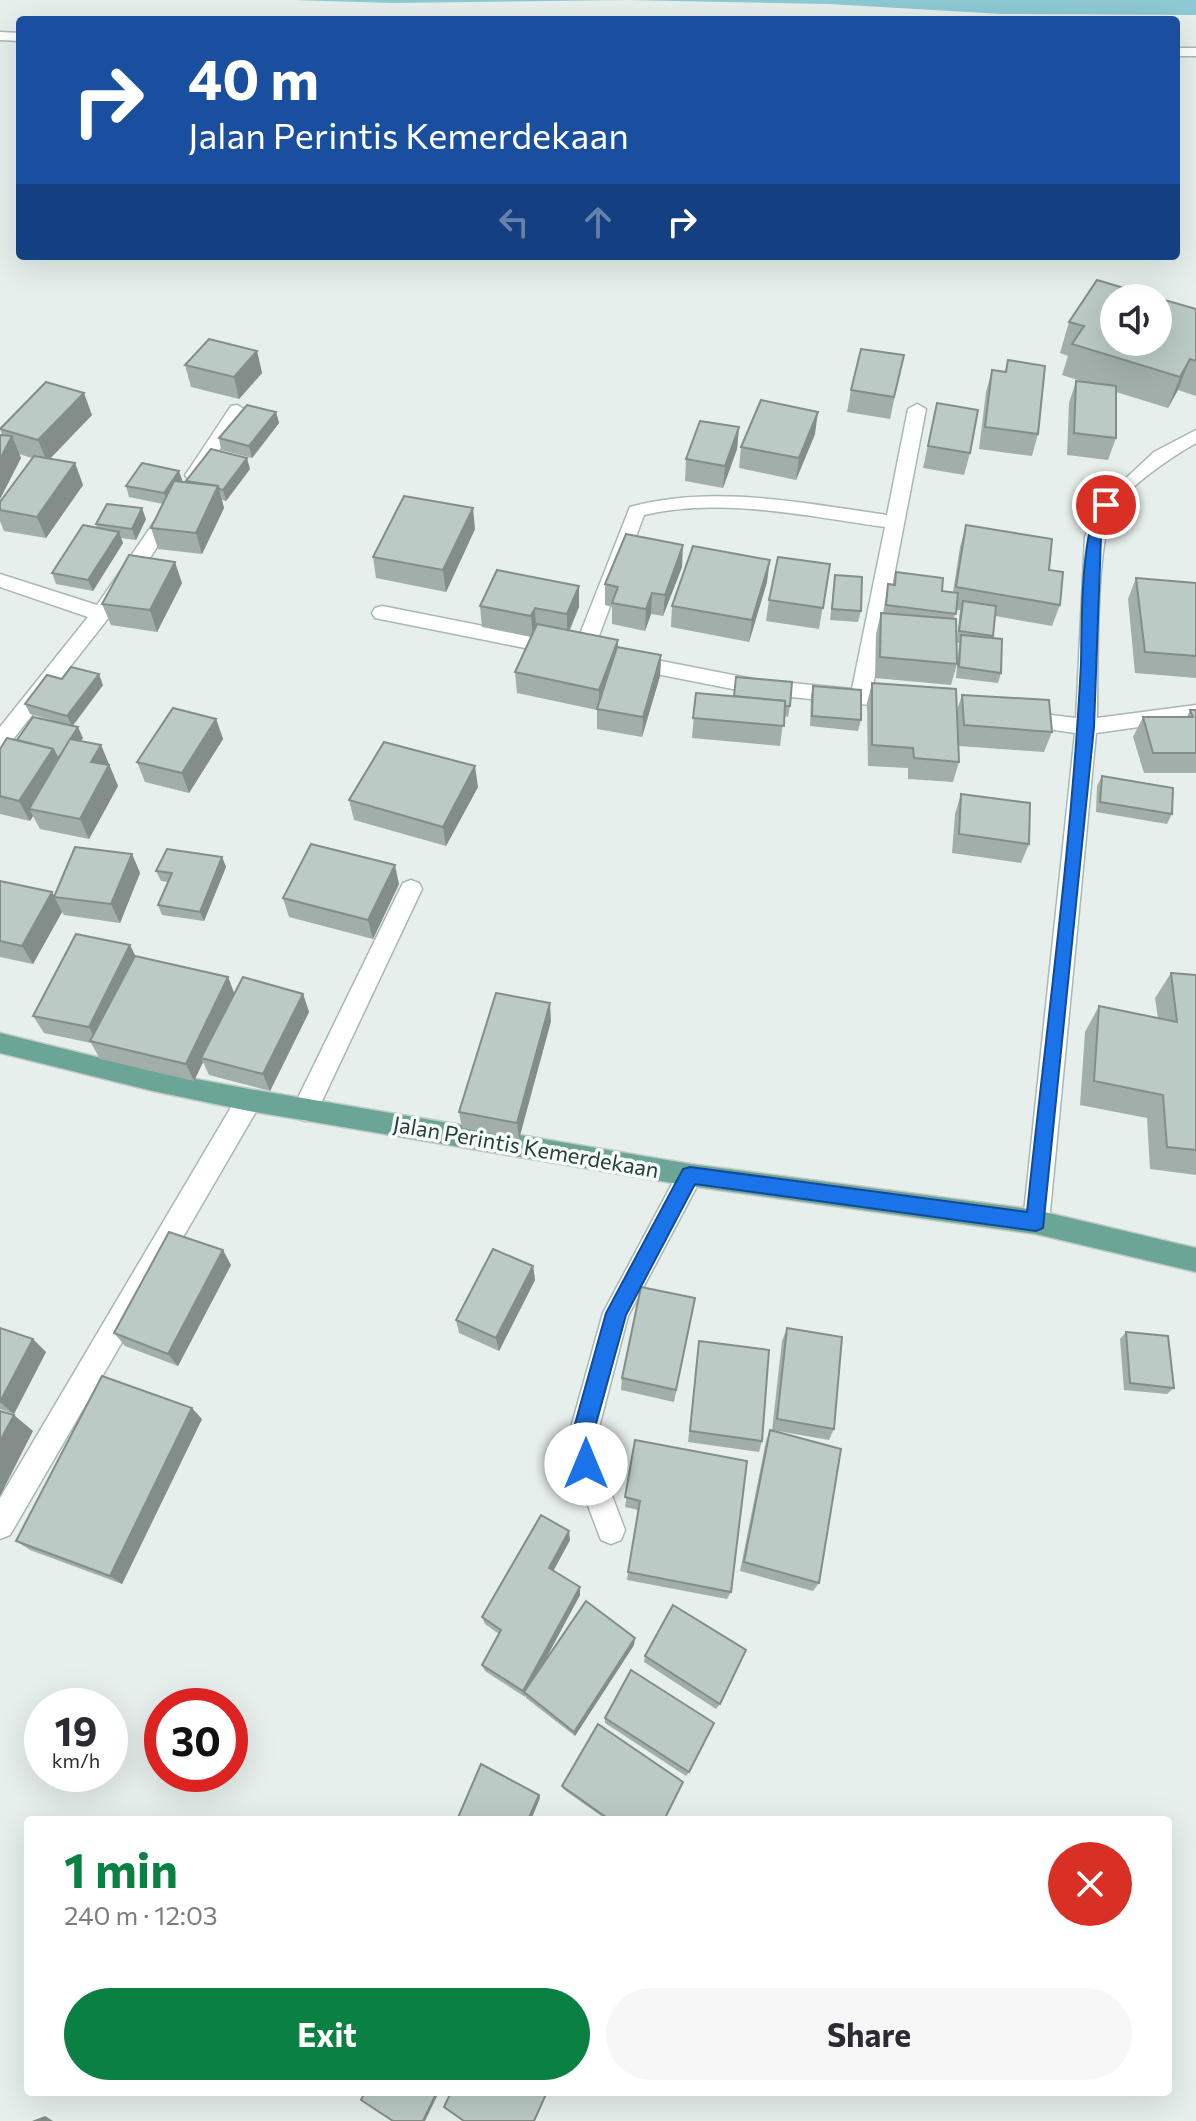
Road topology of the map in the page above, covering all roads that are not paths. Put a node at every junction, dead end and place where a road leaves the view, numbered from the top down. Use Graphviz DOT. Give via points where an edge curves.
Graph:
graph roads {
  1 [pos="917,409"];
  2 [pos="237,410"];
  3 [pos="1196,436"];
  4 [pos="895,522"];
  5 [pos="0,580"];
  6 [pos="382,613"];
  7 [pos="101,614"];
  8 [pos="599,655"];
  9 [pos="861,697"];
  10 [pos="924,704"];
  11 [pos="1196,712"];
  12 [pos="997,715"];
  13 [pos="1086,727"];
  14 [pos="0,742"];
  15 [pos="411,889"];
  16 [pos="0,1043"];
  17 [pos="249,1100"];
  18 [pos="305,1110"];
  19 [pos="690,1175"];
  20 [pos="1036,1222"];
  21 [pos="1196,1260"];
  22 [pos="0,1525"];
  23 [pos="611,1530"];
  1 -- 4 [label="street"];
  2 -- 7 [label="street"];
  3 -- 13 [label="street" via="1160,456 1106,505 1094,537"];
  4 -- 8 [label="street" via="761,505 654,505 636,511"];
  4 -- 9 [label="street"];
  5 -- 7 [label="street"];
  6 -- 8 [label="street"];
  7 -- 14 [label="street"];
  8 -- 9 [label="street" via="753,686"];
  9 -- 10 [label="street"];
  11 -- 13 [label="street"];
  12 -- 13 [label="street"];
  13 -- 20 [label="street"];
  15 -- 18 [label="street"];
  16 -- 17 [label="main road, Jalan Perintis Kemerdekaan"];
  17 -- 18 [label="main road, Jalan Perintis Kemerdekaan"];
  17 -- 22 [label="street"];
  18 -- 19 [label="main road, Jalan Perintis Kemerdekaan"];
  19 -- 20 [label="main road, Jalan Perintis Kemerdekaan"];
  19 -- 23 [label="street" via="616,1313 584,1431 586,1464"];
  20 -- 21 [label="main road, Jalan Perintis Kemerdekaan"];
}
